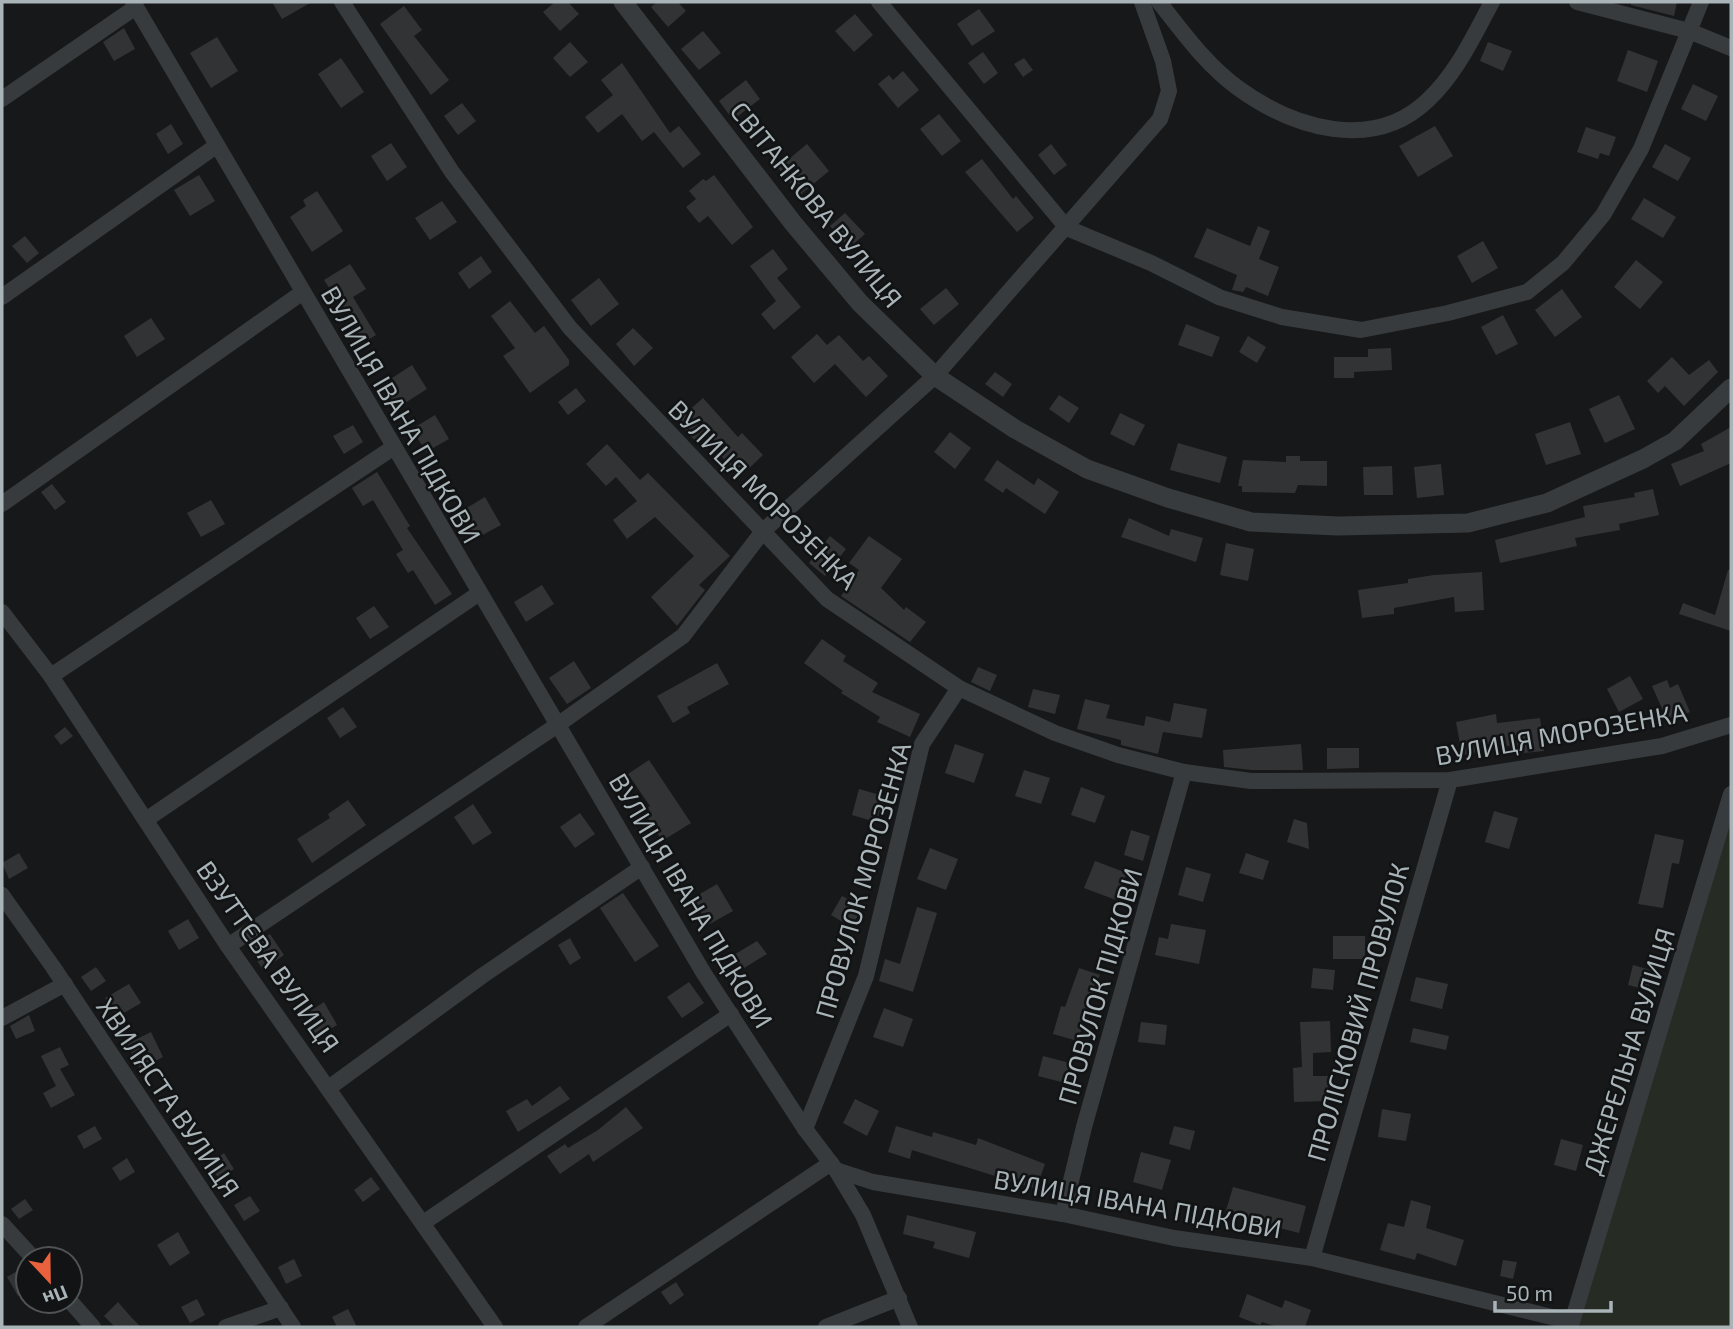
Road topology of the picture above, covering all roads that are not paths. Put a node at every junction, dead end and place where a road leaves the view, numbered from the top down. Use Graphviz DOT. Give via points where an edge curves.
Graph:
graph roads {
  1 [pos="342,2"];
  2 [pos="623,2"];
  3 [pos="878,2"];
  4 [pos="1142,2"];
  5 [pos="1159,2"];
  6 [pos="1492,2"];
  7 [pos="1577,2"];
  8 [pos="1701,2"];
  9 [pos="134,4"];
  10 [pos="1689,31"];
  11 [pos="1731,48"];
  12 [pos="2,99"];
  13 [pos="216,146"];
  14 [pos="1067,228"];
  15 [pos="303,292"];
  16 [pos="2,297"];
  17 [pos="935,376"];
  18 [pos="1731,388"];
  19 [pos="394,447"];
  20 [pos="2,504"];
  21 [pos="763,531"];
  22 [pos="478,594"];
  23 [pos="2,612"];
  24 [pos="51,676"];
  25 [pos="959,688"];
  26 [pos="1731,725"];
  27 [pos="556,726"];
  28 [pos="1184,772"];
  29 [pos="1450,780"];
  30 [pos="1731,794"];
  31 [pos="147,819"];
  32 [pos="642,867"];
  33 [pos="2,895"];
  34 [pos="228,946"];
  35 [pos="65,984"];
  36 [pos="731,1014"];
  37 [pos="2,1018"];
  38 [pos="330,1087"];
  39 [pos="805,1129"];
  40 [pos="833,1166"];
  41 [pos="1063,1214"];
  42 [pos="422,1223"];
  43 [pos="2,1224"];
  44 [pos="21,1245"];
  45 [pos="1312,1258"];
  46 [pos="899,1298"];
  47 [pos="281,1308"];
  48 [pos="1572,1322"];
  49 [pos="226,1327"];
  50 [pos="293,1327"];
  51 [pos="495,1327"];
  52 [pos="586,1327"];
  53 [pos="826,1327"];
  54 [pos="910,1327"];
  1 -- 21 [label="street, ВУЛИЦЯ МОРОЗЕНКА" via="452,172 570,328"];
  2 -- 17 [label="street, СВІТАНКОВА ВУЛИЦЯ" via="793,223 860,303"];
  3 -- 14 [label="street"];
  4 -- 14 [label="street" via="1169,91 1160,118"];
  5 -- 6 [label="street" via="1199,52 1237,87 1284,117 1338,131 1377,129 1428,101 1460,61"];
  7 -- 10 [label="street"];
  8 -- 10 [label="street"];
  9 -- 12 [label="street"];
  9 -- 13 [label="street, ВУЛИЦЯ ІВАНА ПІДКОВИ"];
  10 -- 11 [label="street"];
  10 -- 14 [label="street" via="1640,149 1603,215 1563,263 1527,292 1361,330 1282,317 1219,297"];
  13 -- 15 [label="street, ВУЛИЦЯ ІВАНА ПІДКОВИ"];
  13 -- 16 [label="street"];
  14 -- 17 [label="street"];
  15 -- 19 [label="street, ВУЛИЦЯ ІВАНА ПІДКОВИ"];
  15 -- 20 [label="street"];
  17 -- 18 [label="street, СВІТАНКОВА ВУЛИЦЯ" via="1087,469 1251,522 1338,526 1468,523 1547,503 1594,484 1675,440"];
  17 -- 21 [label="street"];
  19 -- 22 [label="street, ВУЛИЦЯ ІВАНА ПІДКОВИ"];
  19 -- 24 [label="street"];
  21 -- 25 [label="street, ВУЛИЦЯ МОРОЗЕНКА" via="827,598"];
  21 -- 27 [label="street" via="683,636"];
  22 -- 27 [label="street, ВУЛИЦЯ ІВАНА ПІДКОВИ"];
  22 -- 31 [label="street"];
  23 -- 24 [label="street, ВЗУТТЄВА ВУЛИЦЯ"];
  24 -- 31 [label="street, ВЗУТТЄВА ВУЛИЦЯ"];
  25 -- 28 [label="street, ВУЛИЦЯ МОРОЗЕНКА" via="1055,733"];
  25 -- 39 [label="street, ПРОВУЛОК МОРОЗЕНКА" via="922,744 866,975"];
  26 -- 29 [label="street, ВУЛИЦЯ МОРОЗЕНКА" via="1662,746"];
  27 -- 32 [label="street, ВУЛИЦЯ ІВАНА ПІДКОВИ"];
  27 -- 34 [label="street"];
  28 -- 29 [label="street, ВУЛИЦЯ МОРОЗЕНКА" via="1251,781"];
  28 -- 41 [label="street, ПРОВУЛОК ПІДКОВИ"];
  29 -- 45 [label="street, ПРОЛІСКОВИЙ ПРОВУЛОК"];
  30 -- 48 [label="street, ДЖЕРЕЛЬНА ВУЛИЦЯ"];
  31 -- 34 [label="street, ВЗУТТЄВА ВУЛИЦЯ"];
  32 -- 36 [label="street, ВУЛИЦЯ ІВАНА ПІДКОВИ"];
  32 -- 38 [label="street"];
  33 -- 35 [label="street, ХВИЛЯСТА ВУЛИЦЯ"];
  34 -- 38 [label="street, ВЗУТТЄВА ВУЛИЦЯ"];
  35 -- 37 [label="street"];
  35 -- 47 [label="street, ХВИЛЯСТА ВУЛИЦЯ"];
  36 -- 39 [label="street, ВУЛИЦЯ ІВАНА ПІДКОВИ"];
  36 -- 42 [label="street"];
  38 -- 42 [label="street, ВЗУТТЄВА ВУЛИЦЯ"];
  39 -- 40 [label="street, ВУЛИЦЯ ІВАНА ПІДКОВИ"];
  40 -- 41 [label="street, ВУЛИЦЯ ІВАНА ПІДКОВИ" via="873,1182"];
  40 -- 46 [label="street" via="863,1215"];
  40 -- 52 [label="street"];
  41 -- 45 [label="street, ВУЛИЦЯ ІВАНА ПІДКОВИ" via="1174,1238"];
  42 -- 51 [label="street, ВЗУТТЄВА ВУЛИЦЯ"];
  43 -- 44 [label="street"];
  45 -- 48 [label="street, ВУЛИЦЯ ІВАНА ПІДКОВИ"];
  46 -- 53 [label="street"];
  46 -- 54 [label="street"];
  47 -- 49 [label="street"];
  47 -- 50 [label="street, ХВИЛЯСТА ВУЛИЦЯ"];
}
